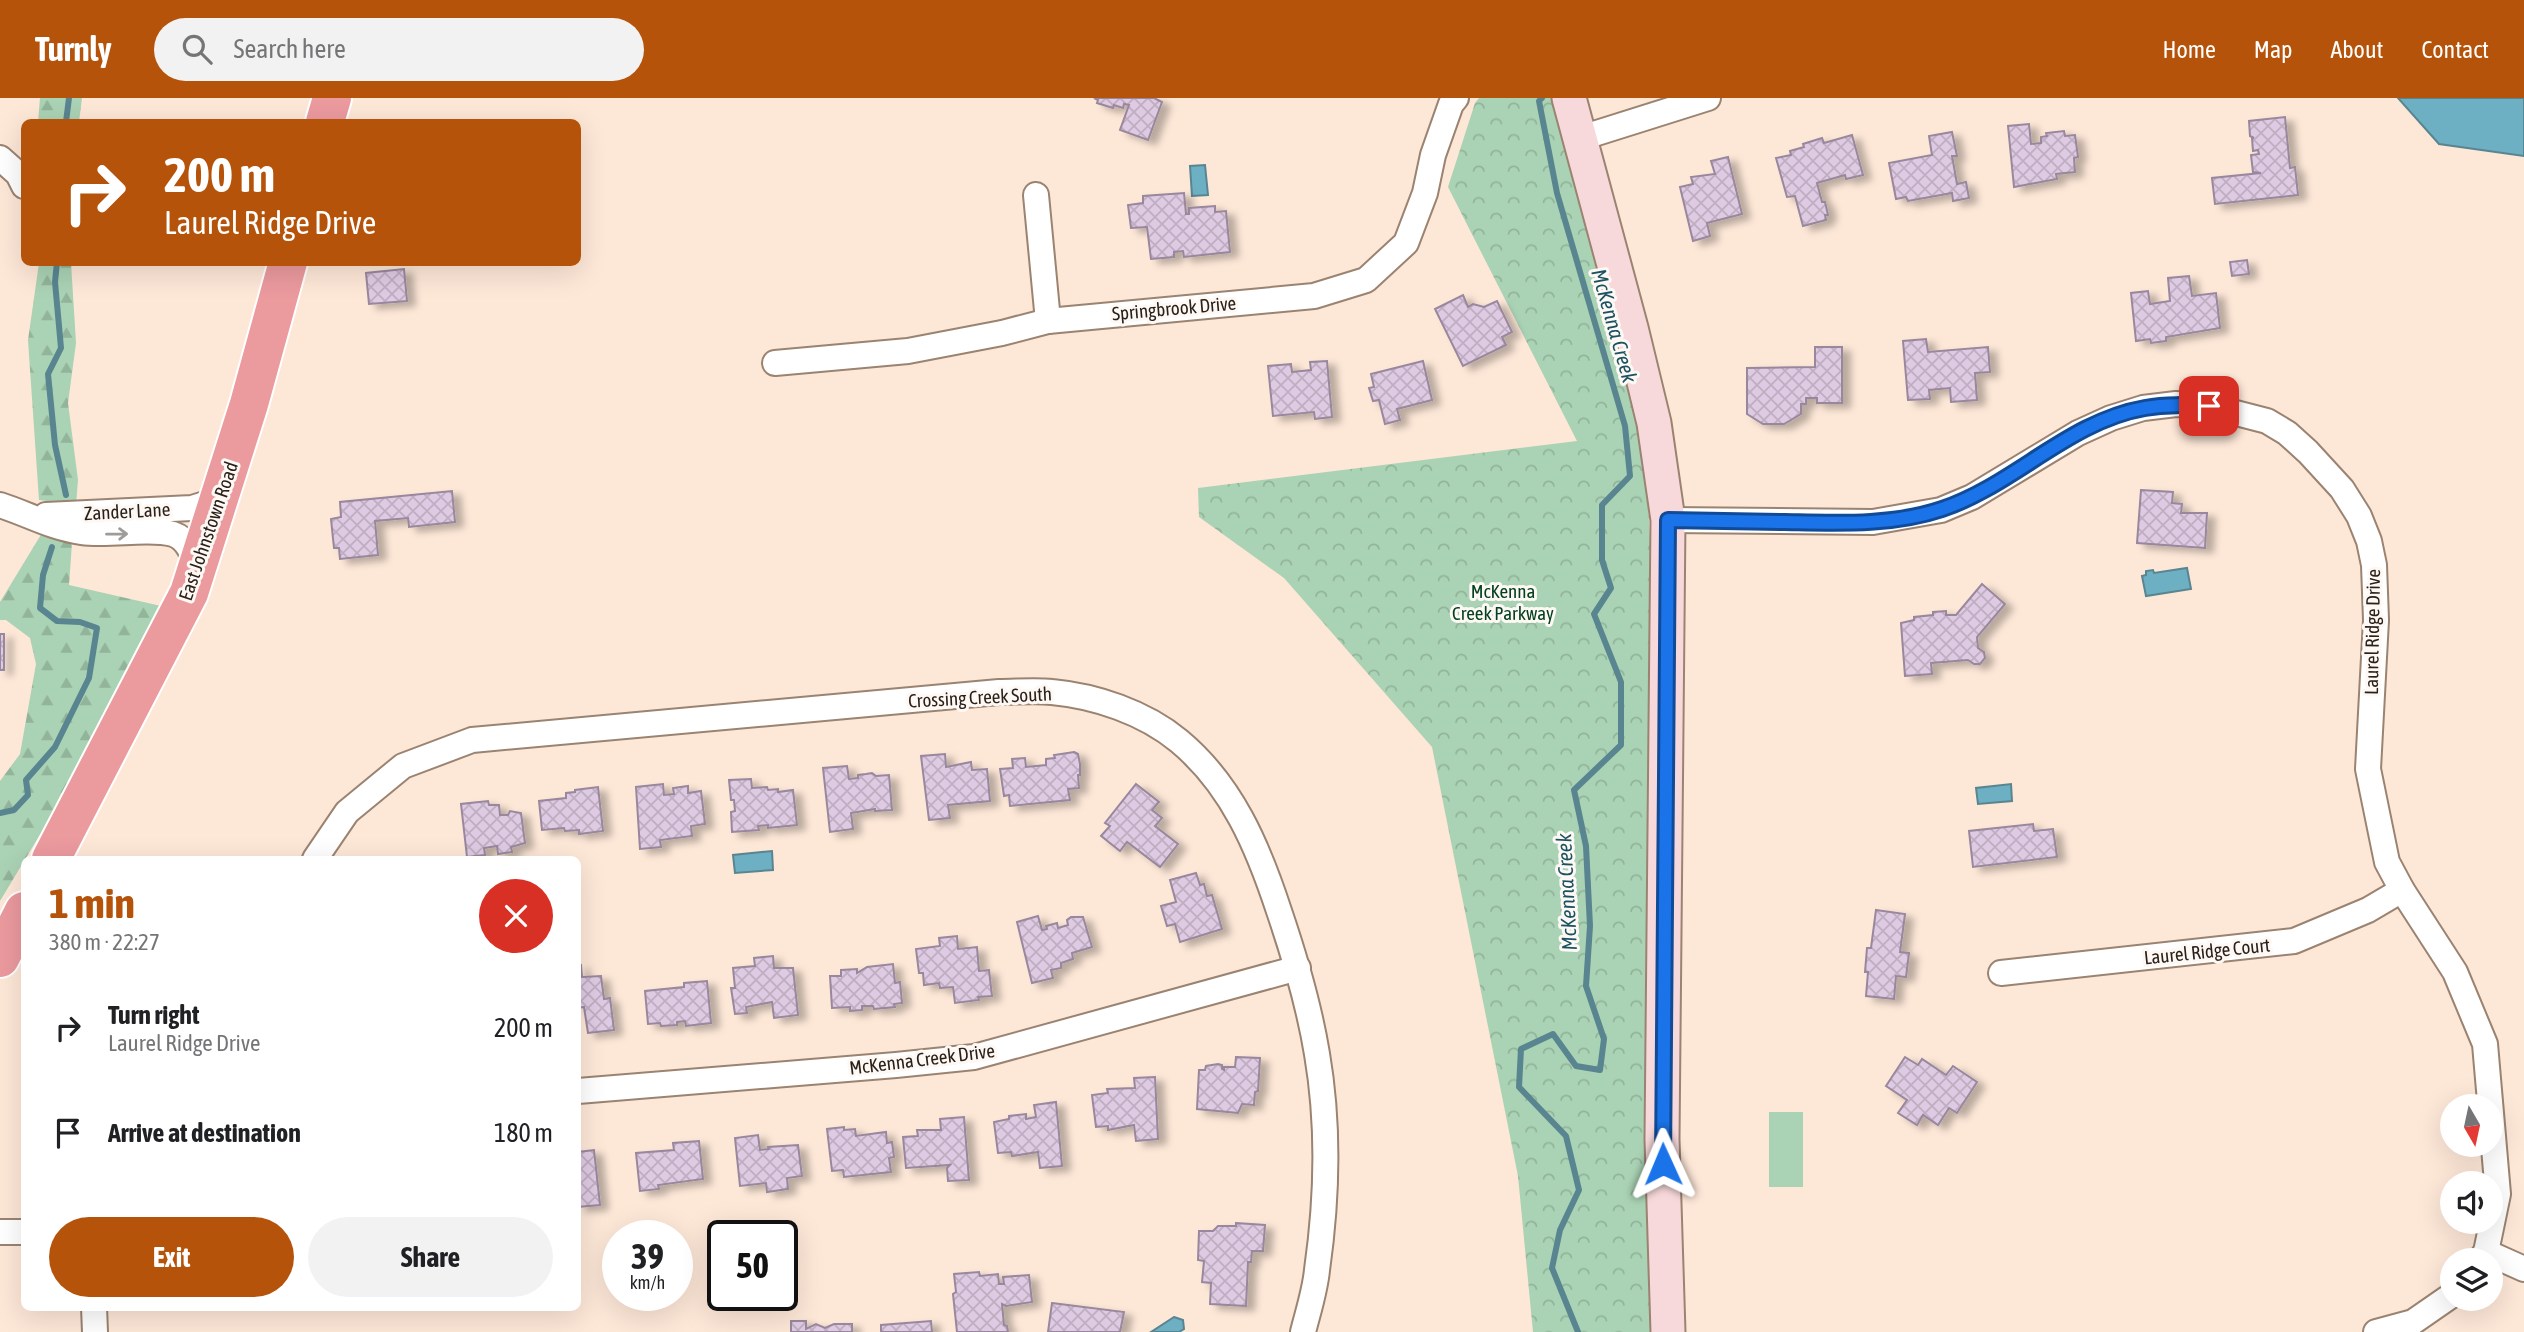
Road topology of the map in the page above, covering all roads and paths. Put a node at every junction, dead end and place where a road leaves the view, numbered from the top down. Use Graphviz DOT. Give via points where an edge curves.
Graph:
graph roads {
  1 [pos="332,98"];
  2 [pos="1456,98"];
  3 [pos="1709,98"];
  4 [pos="1570,99"];
  5 [pos="327,119"];
  6 [pos="1581,138"];
  7 [pos="0,158"];
  8 [pos="21,180"];
  9 [pos="1036,195"];
  10 [pos="287,266"];
  11 [pos="1048,321"];
  12 [pos="775,363"];
  13 [pos="222,494"];
  14 [pos="0,505"];
  15 [pos="28,514"];
  16 [pos="1668,520"];
  17 [pos="197,568"];
  18 [pos="53,856"];
  19 [pos="317,856"];
  20 [pos="2402,890"];
  21 [pos="21,917"];
  22 [pos="0,958"];
  23 [pos="1298,968"];
  24 [pos="2001,973"];
  25 [pos="581,1091"];
  26 [pos="0,1232"];
  27 [pos="21,1232"];
  28 [pos="2485,1248"];
  29 [pos="2503,1262"];
  30 [pos="2524,1269"];
  31 [pos="2440,1303"];
  32 [pos="94,1311"];
  33 [pos="95,1332"];
  34 [pos="1303,1332"];
  35 [pos="1668,1332"];
  36 [pos="2376,1332"];
  1 -- 5 [label="highway"];
  2 -- 11 [label="street, Springbrook Drive" via="1406,243 1366,280 1314,296"];
  3 -- 6 [label="street"];
  4 -- 6 [label="main road"];
  6 -- 16 [label="main road" via="1654,424"];
  7 -- 8 [label="street"];
  9 -- 11 [label="street"];
  10 -- 13 [label="highway, East Johnstown Road"];
  11 -- 12 [label="street, Springbrook Drive" via="908,352"];
  13 -- 15 [label="street, Zander Lane" via="192,508"];
  13 -- 17 [label="highway, East Johnstown Road"];
  14 -- 15 [label="street, Zander Lane"];
  15 -- 17 [label="street, Zander Lane, one-way" via="43,523 80,532 175,535 190,547"];
  16 -- 20 [label="street, Laurel Ridge Drive" via="1835,523 1909,517 1972,497 2078,433 2143,408 2209,406 2267,421 2287,433 2325,469 2359,516 2369,541 2376,578 2376,620 2368,769 2387,862"];
  16 -- 35 [label="main road" via="1662,1126"];
  17 -- 18 [label="highway, East Johnstown Road" via="189,593"];
  19 -- 23 [label="street, Crossing Creek South" via="347,812 403,766 472,740 1050,691 1094,698 1146,720 1178,740 1214,775 1239,812 1266,871"];
  20 -- 24 [label="street, Laurel Ridge Court" via="2368,910 2294,941"];
  20 -- 28 [label="street, Laurel Ridge Drive" via="2455,972 2485,1044 2498,1194"];
  21 -- 22 [label="highway"];
  23 -- 25 [label="street, McKenna Creek Drive" via="974,1056"];
  23 -- 34 [label="street, Crossing Creek South" via="1317,1055 1324,1129 1317,1272"];
  26 -- 27 [label="street"];
  29 -- 30 [label="street"];
  31 -- 36 [label="street" via="2413,1322"];
  32 -- 33 [label="street"];
}
